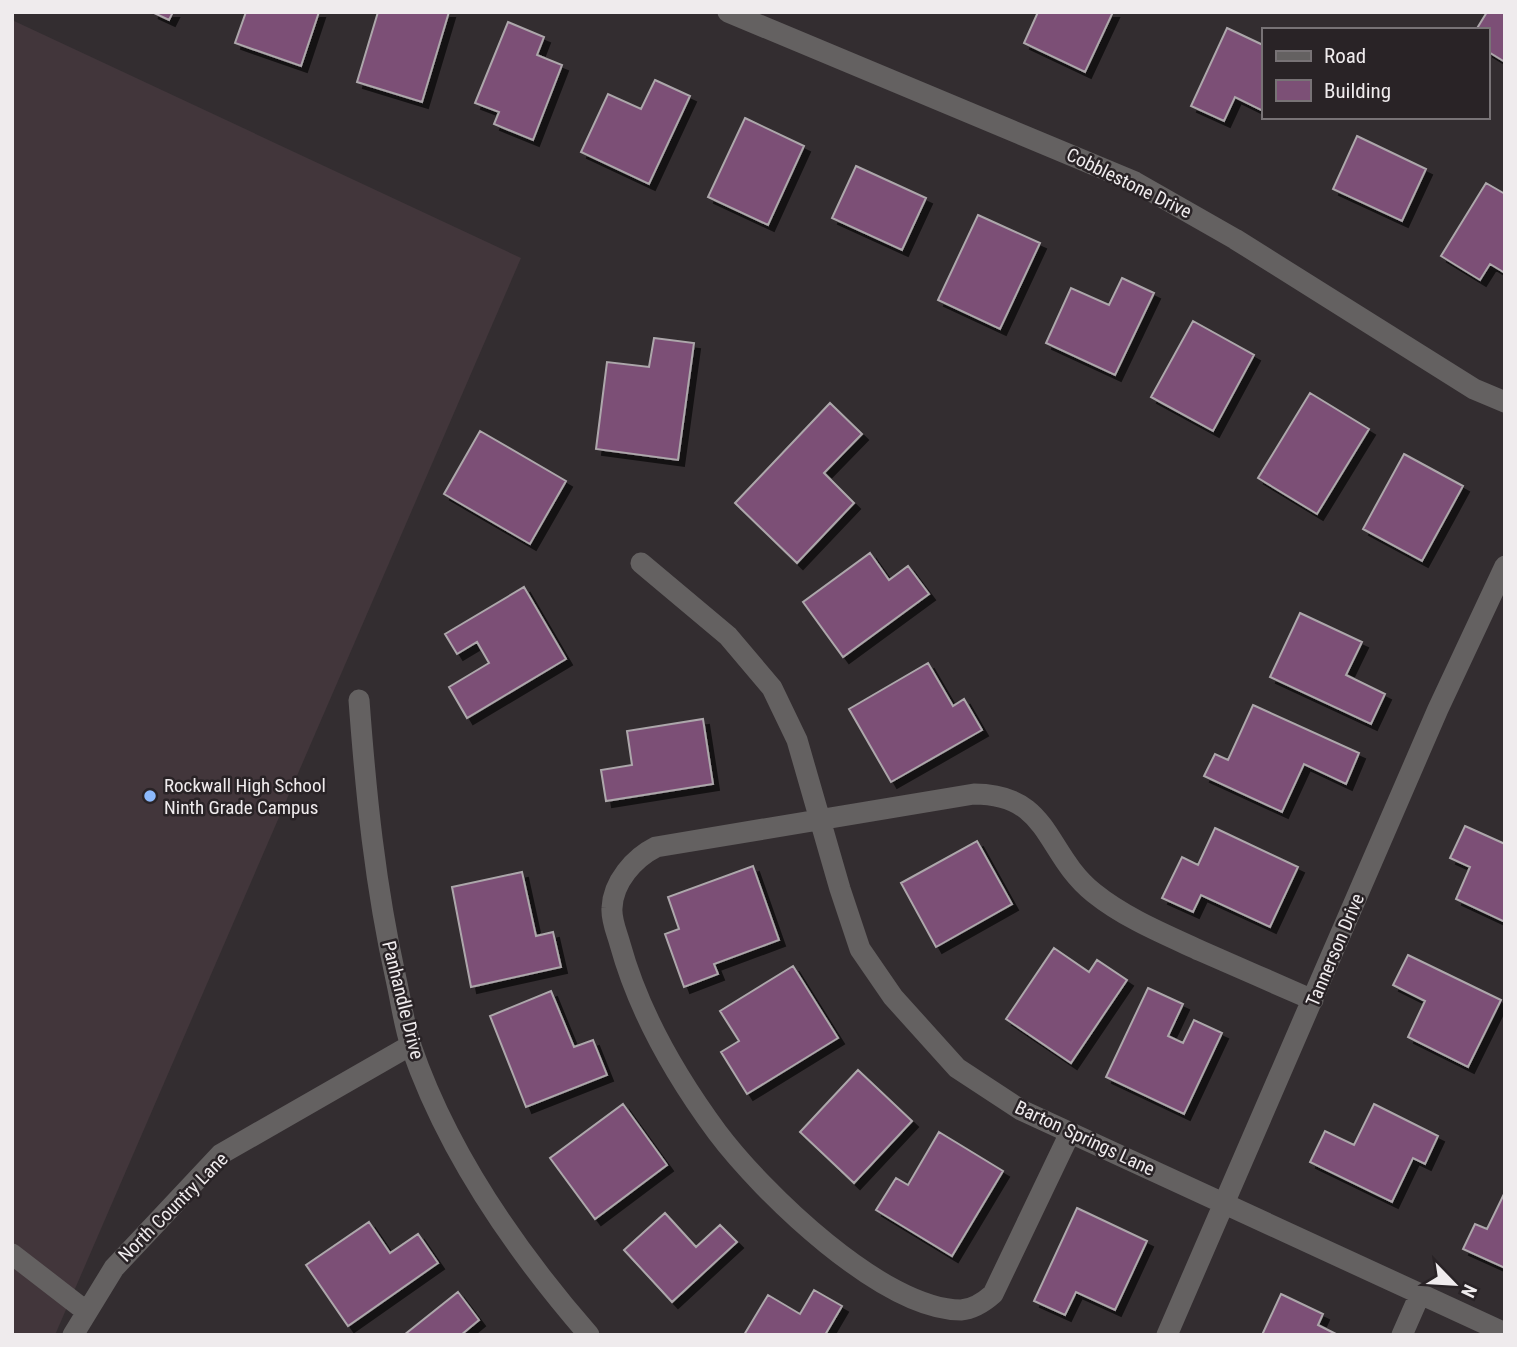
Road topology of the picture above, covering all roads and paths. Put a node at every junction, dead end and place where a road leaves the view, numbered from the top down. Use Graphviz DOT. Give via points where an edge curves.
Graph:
graph roads {
  1 [pos="728,12"];
  2 [pos="1505,402"];
  3 [pos="641,563"];
  4 [pos="1505,566"];
  5 [pos="359,699"];
  6 [pos="821,818"];
  7 [pos="1313,1000"];
  8 [pos="411,1045"];
  9 [pos="1070,1133"];
  10 [pos="1225,1203"];
  11 [pos="12,1254"];
  12 [pos="1420,1294"];
  13 [pos="87,1312"];
  14 [pos="1505,1333"];
  15 [pos="73,1335"];
  16 [pos="589,1335"];
  17 [pos="1167,1335"];
  18 [pos="1402,1335"];
  1 -- 2 [label="street, Cobblestone Drive" via="1135,182 1474,389"];
  3 -- 6 [label="street, Barton Springs Lane" via="728,636 772,688 797,740"];
  4 -- 7 [label="street, Tannerson Drive"];
  5 -- 8 [label="street, Panhandle Drive" via="368,824 382,917"];
  6 -- 7 [label="street" via="974,794 1008,799 1028,808 1074,874 1093,893 1178,941"];
  6 -- 9 [label="street, Barton Springs Lane" via="860,949 893,997 957,1068 1021,1110"];
  6 -- 9 [label="street" via="656,846 626,872 614,895 611,911 637,996 681,1080 719,1134 765,1188 885,1285 925,1304 963,1310 993,1294"];
  7 -- 10 [label="street, Tannerson Drive"];
  8 -- 13 [label="street, North Country Lane" via="221,1154 114,1268"];
  8 -- 16 [label="street, Panhandle Drive" via="445,1130 548,1287"];
  9 -- 10 [label="street, Barton Springs Lane"];
  10 -- 12 [label="street, Barton Springs Lane"];
  10 -- 17 [label="street, Tannerson Drive"];
  11 -- 13 [label="street"];
  12 -- 14 [label="street, Barton Springs Lane"];
  12 -- 18 [label="street"];
  13 -- 15 [label="street, North Country Lane"];
}
